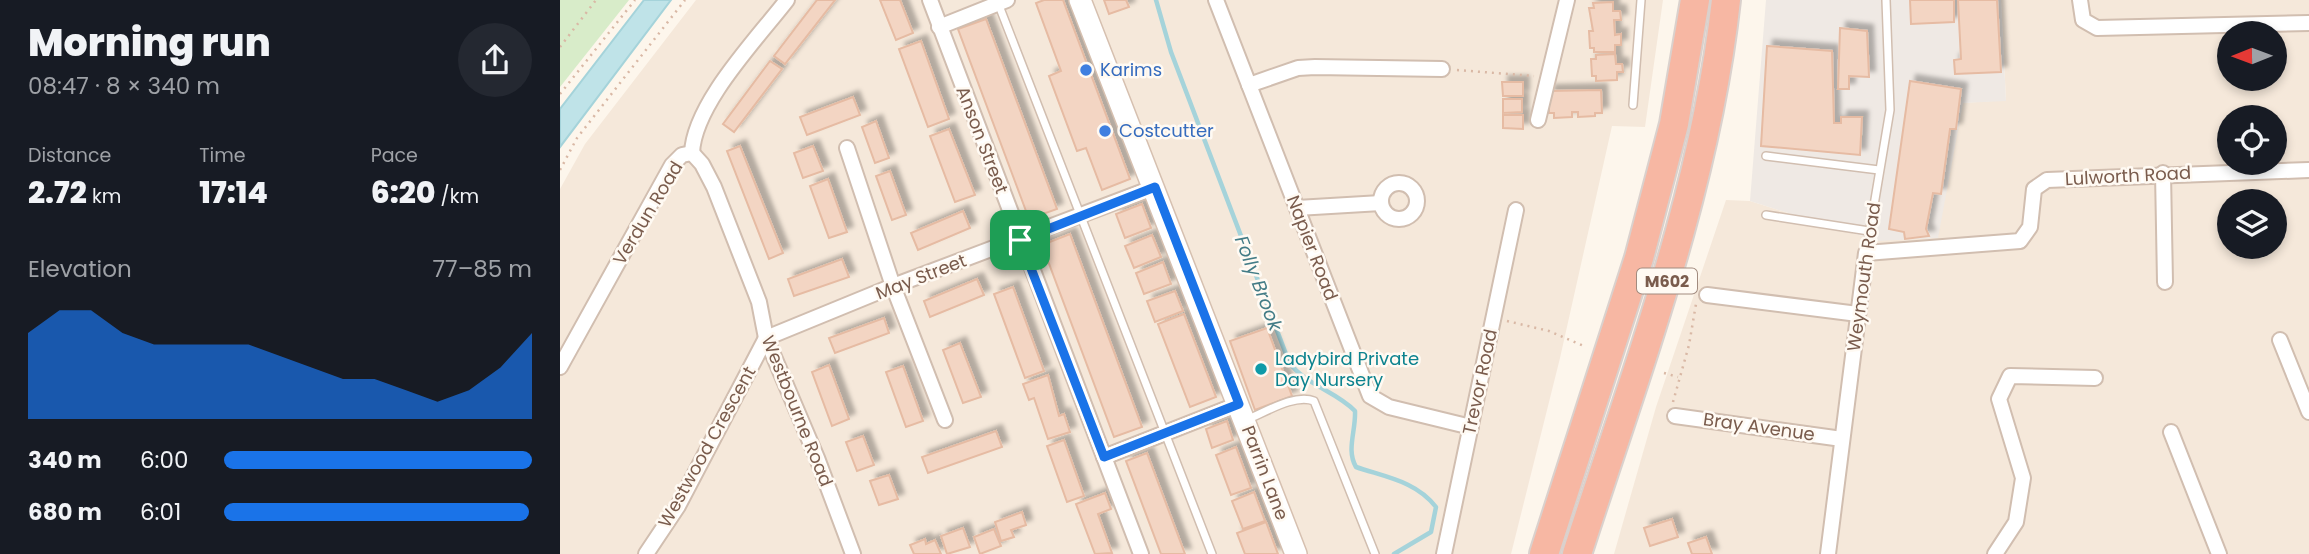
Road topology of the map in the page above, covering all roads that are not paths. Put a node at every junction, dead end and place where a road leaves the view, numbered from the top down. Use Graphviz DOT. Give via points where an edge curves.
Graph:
graph roads {
  1 [pos="787,0"];
  2 [pos="930,0"];
  3 [pos="1080,0"];
  4 [pos="1216,0"];
  5 [pos="1567,0"];
  6 [pos="1641,0"];
  7 [pos="1695,0"];
  8 [pos="1726,0"];
  9 [pos="1886,0"];
  10 [pos="2080,0"];
  11 [pos="1003,2"];
  12 [pos="2309,23"];
  13 [pos="939,27"];
  14 [pos="1442,69"];
  15 [pos="1249,85"];
  16 [pos="1633,105"];
  17 [pos="1538,121"];
  18 [pos="847,148"];
  19 [pos="692,153"];
  20 [pos="1766,156"];
  21 [pos="1879,170"];
  22 [pos="2309,170"];
  23 [pos="2163,173"];
  24 [pos="1155,187"];
  25 [pos="1381,202"];
  26 [pos="1297,208"];
  27 [pos="1516,210"];
  28 [pos="1766,215"];
  29 [pos="1081,216"];
  30 [pos="1869,231"];
  31 [pos="1020,240"];
  32 [pos="1866,253"];
  33 [pos="2165,282"];
  34 [pos="893,286"];
  35 [pos="1707,295"];
  36 [pos="1858,314"];
  37 [pos="766,338"];
  38 [pos="2280,340"];
  39 [pos="560,367"];
  40 [pos="2095,378"];
  41 [pos="1242,412"];
  42 [pos="2309,412"];
  43 [pos="1675,416"];
  44 [pos="946,420"];
  45 [pos="1471,427"];
  46 [pos="2171,432"];
  47 [pos="1165,433"];
  48 [pos="1842,439"];
  49 [pos="1104,457"];
  50 [pos="646,554"];
  51 [pos="853,554"];
  52 [pos="1141,554"];
  53 [pos="1212,554"];
  54 [pos="1296,554"];
  55 [pos="1375,554"];
  56 [pos="1444,554"];
  57 [pos="1544,554"];
  58 [pos="1577,554"];
  59 [pos="1828,554"];
  60 [pos="1995,554"];
  61 [pos="2219,554"];
  1 -- 19 [label="street, Verdun Road" via="708,104 695,130"];
  2 -- 13 [label="street, Anson Street"];
  3 -- 24 [label="main road, Parrin Lane"];
  4 -- 15 [label="street, Napier Road"];
  5 -- 17 [label="street"];
  6 -- 16 [label="lane"];
  7 -- 57 [label="highway, M602" via="1674,124 1639,258"];
  8 -- 58 [label="highway, M602" via="1715,86 1688,209"];
  9 -- 21 [label="lane, Weymouth Road" via="1890,110"];
  10 -- 12 [label="street" via="2083,20 2097,28"];
  11 -- 13 [label="street"];
  11 -- 29 [label="lane"];
  13 -- 31 [label="street, Anson Street"];
  14 -- 15 [label="street" via="1298,68"];
  15 -- 26 [label="street, Napier Road"];
  18 -- 34 [label="street"];
  19 -- 37 [label="street, Westbourne Road" via="719,198 759,302"];
  19 -- 39 [label="street, Verdun Road" via="672,165"];
  20 -- 21 [label="lane"];
  21 -- 30 [label="lane, Weymouth Road"];
  22 -- 23 [label="street, Lulworth Road"];
  23 -- 32 [label="street, Lulworth Road" via="2042,182 2032,195 2028,233 2014,242"];
  23 -- 33 [label="street"];
  24 -- 29 [label="street, May Street"];
  24 -- 41 [label="main road, Parrin Lane"];
  25 -- 26 [label="street"];
  26 -- 45 [label="street, Napier Road" via="1370,396 1389,407"];
  27 -- 45 [label="street, Trevor Road"];
  28 -- 30 [label="lane"];
  29 -- 31 [label="street, May Street"];
  29 -- 47 [label="lane"];
  30 -- 32 [label="lane, Weymouth Road"];
  31 -- 34 [label="street, May Street"];
  31 -- 49 [label="street, Anson Street"];
  32 -- 36 [label="street, Weymouth Road"];
  34 -- 37 [label="street, May Street"];
  34 -- 44 [label="street"];
  35 -- 36 [label="street"];
  36 -- 48 [label="street, Weymouth Road"];
  37 -- 50 [label="street, Westwood Crescent" via="678,506"];
  37 -- 51 [label="street, Westbourne Road"];
  38 -- 42 [label="street"];
  40 -- 60 [label="street" via="2010,376 1999,399 2023,478 2016,522"];
  41 -- 47 [label="street"];
  41 -- 54 [label="main road, Parrin Lane"];
  41 -- 55 [label="lane" via="1305,398 1314,401"];
  43 -- 48 [label="street, Bray Avenue"];
  45 -- 56 [label="street, Trevor Road"];
  46 -- 61 [label="street"];
  47 -- 49 [label="street"];
  47 -- 53 [label="lane"];
  48 -- 59 [label="street, Weymouth Road"];
  49 -- 52 [label="street, Anson Street"];
}
